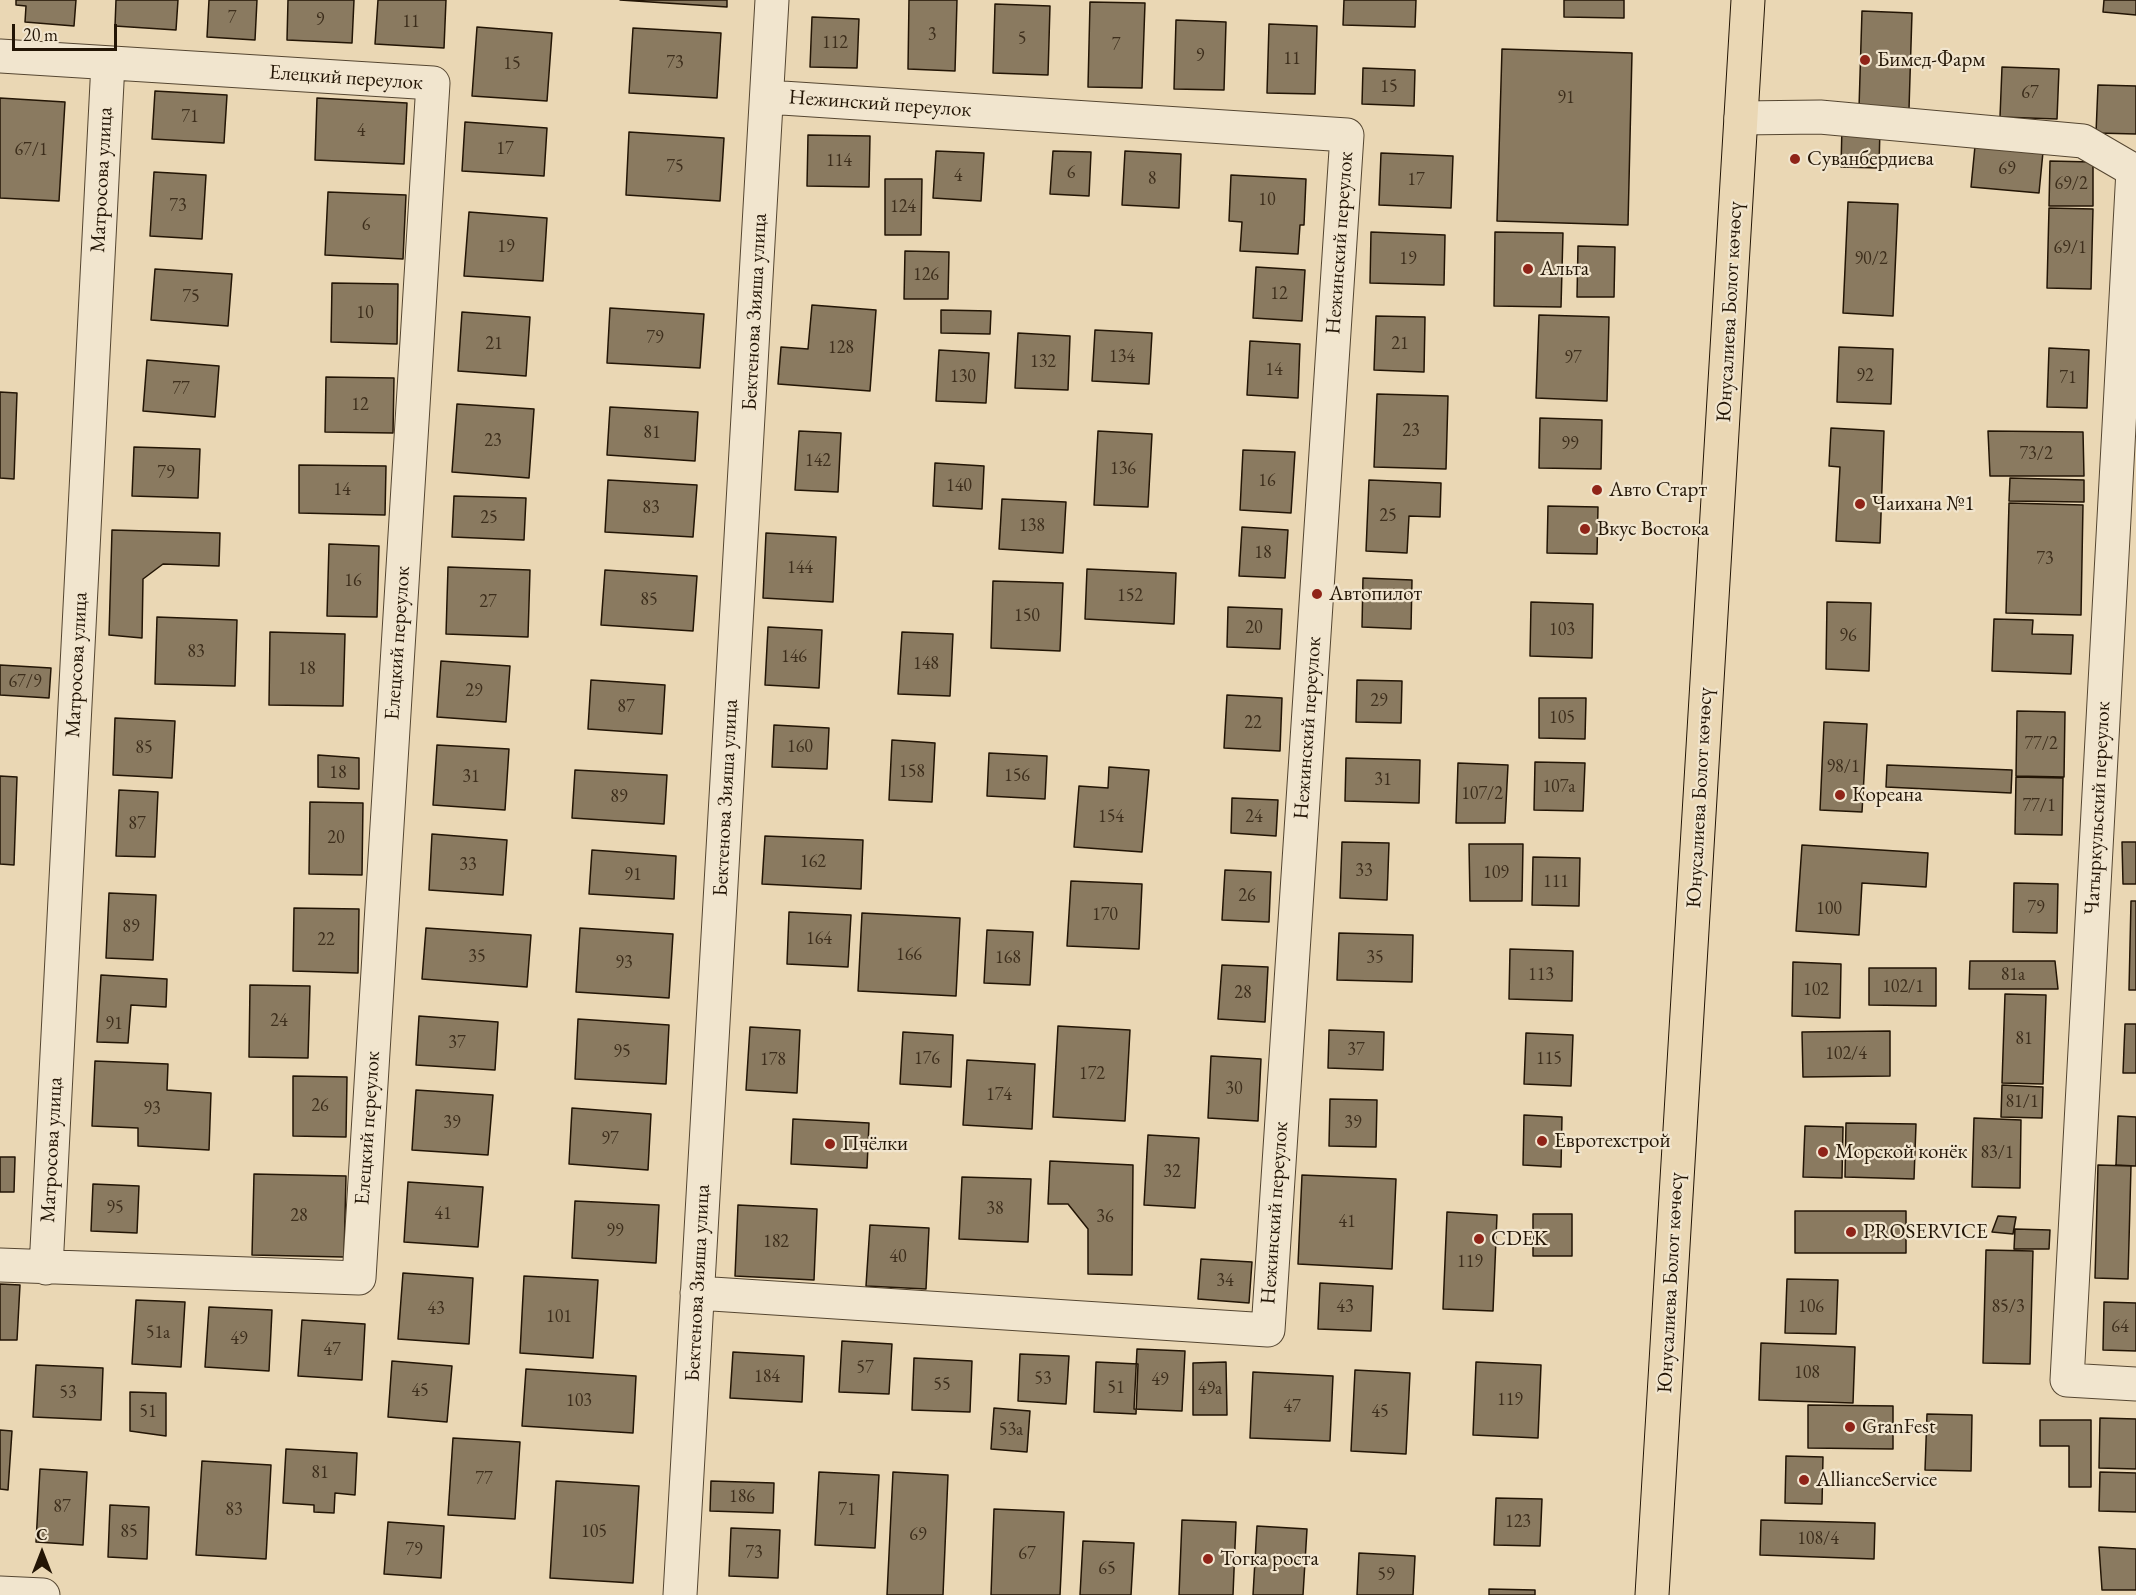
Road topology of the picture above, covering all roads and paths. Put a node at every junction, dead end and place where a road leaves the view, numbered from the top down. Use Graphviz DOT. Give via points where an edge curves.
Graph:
graph roads {
  1 [pos="772,0"];
  2 [pos="1748,0"];
  3 [pos="0,56"];
  4 [pos="108,63"];
  5 [pos="767,97"];
  6 [pos="1742,118"];
  7 [pos="2134,170"];
  8 [pos="0,1265"];
  9 [pos="46,1268"];
  10 [pos="697,1293"];
  11 [pos="2136,1384"];
  12 [pos="0,1593"];
  13 [pos="43,1595"];
  14 [pos="680,1595"];
  15 [pos="1652,1595"];
  1 -- 5 [label="street, Бектенова Зияша улица"];
  2 -- 6 [label="main road, Юнусалиева Болот көчөсү"];
  3 -- 4 [label="street, Елецкий переулок"];
  4 -- 9 [label="street, Матросова улица"];
  4 -- 9 [label="street, Елецкий переулок" via="433,82 359,1278"];
  5 -- 10 [label="street, Бектенова Зияша улица"];
  5 -- 10 [label="street, Нежинский переулок" via="1347,135 1268,1330"];
  6 -- 7 [label="street" via="1820,117 2083,141"];
  6 -- 15 [label="main road, Юнусалиева Болот көчөсү"];
  7 -- 11 [label="street, Чатыркульский переулок" via="2067,1380"];
  8 -- 9 [label="street, Елецкий переулок"];
  10 -- 14 [label="street, Бектенова Зияша улица"];
  12 -- 13 [label="street"];
}
